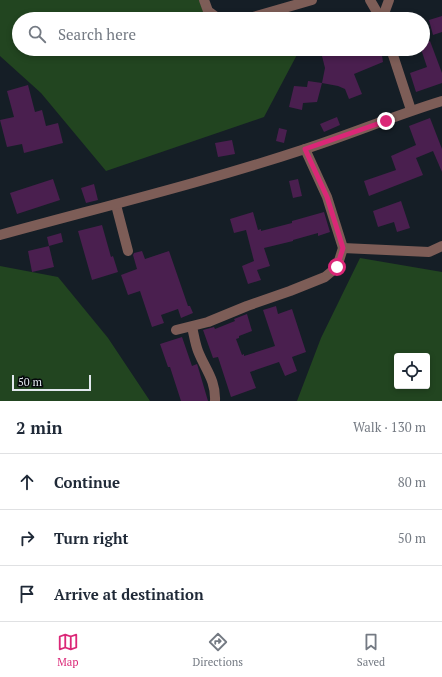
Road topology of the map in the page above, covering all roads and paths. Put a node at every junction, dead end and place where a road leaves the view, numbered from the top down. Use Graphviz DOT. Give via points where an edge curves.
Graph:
graph roads {
  1 [pos="204,0"];
  2 [pos="312,0"];
  3 [pos="370,0"];
  4 [pos="389,0"];
  5 [pos="209,12"];
  6 [pos="270,12"];
  7 [pos="377,12"];
  8 [pos="384,12"];
  9 [pos="393,56"];
  10 [pos="442,101"];
  11 [pos="411,110"];
  12 [pos="305,149"];
  13 [pos="116,204"];
  14 [pos="0,236"];
  15 [pos="442,246"];
  16 [pos="343,248"];
  17 [pos="128,251"];
  18 [pos="192,327"];
  19 [pos="176,330"];
  20 [pos="215,401"];
  1 -- 5 [label="street"];
  2 -- 6 [label="street"];
  3 -- 7 [label="street"];
  4 -- 8 [label="street"];
  9 -- 11 [label="street"];
  10 -- 11 [label="street"];
  11 -- 12 [label="street"];
  12 -- 13 [label="street"];
  12 -- 16 [label="street" via="327,197"];
  13 -- 14 [label="street"];
  13 -- 17 [label="street"];
  15 -- 16 [label="street" via="429,252"];
  16 -- 18 [label="street" via="337,267 325,277"];
  18 -- 19 [label="street"];
  18 -- 20 [label="street" via="198,353 208,370 214,389"];
}
